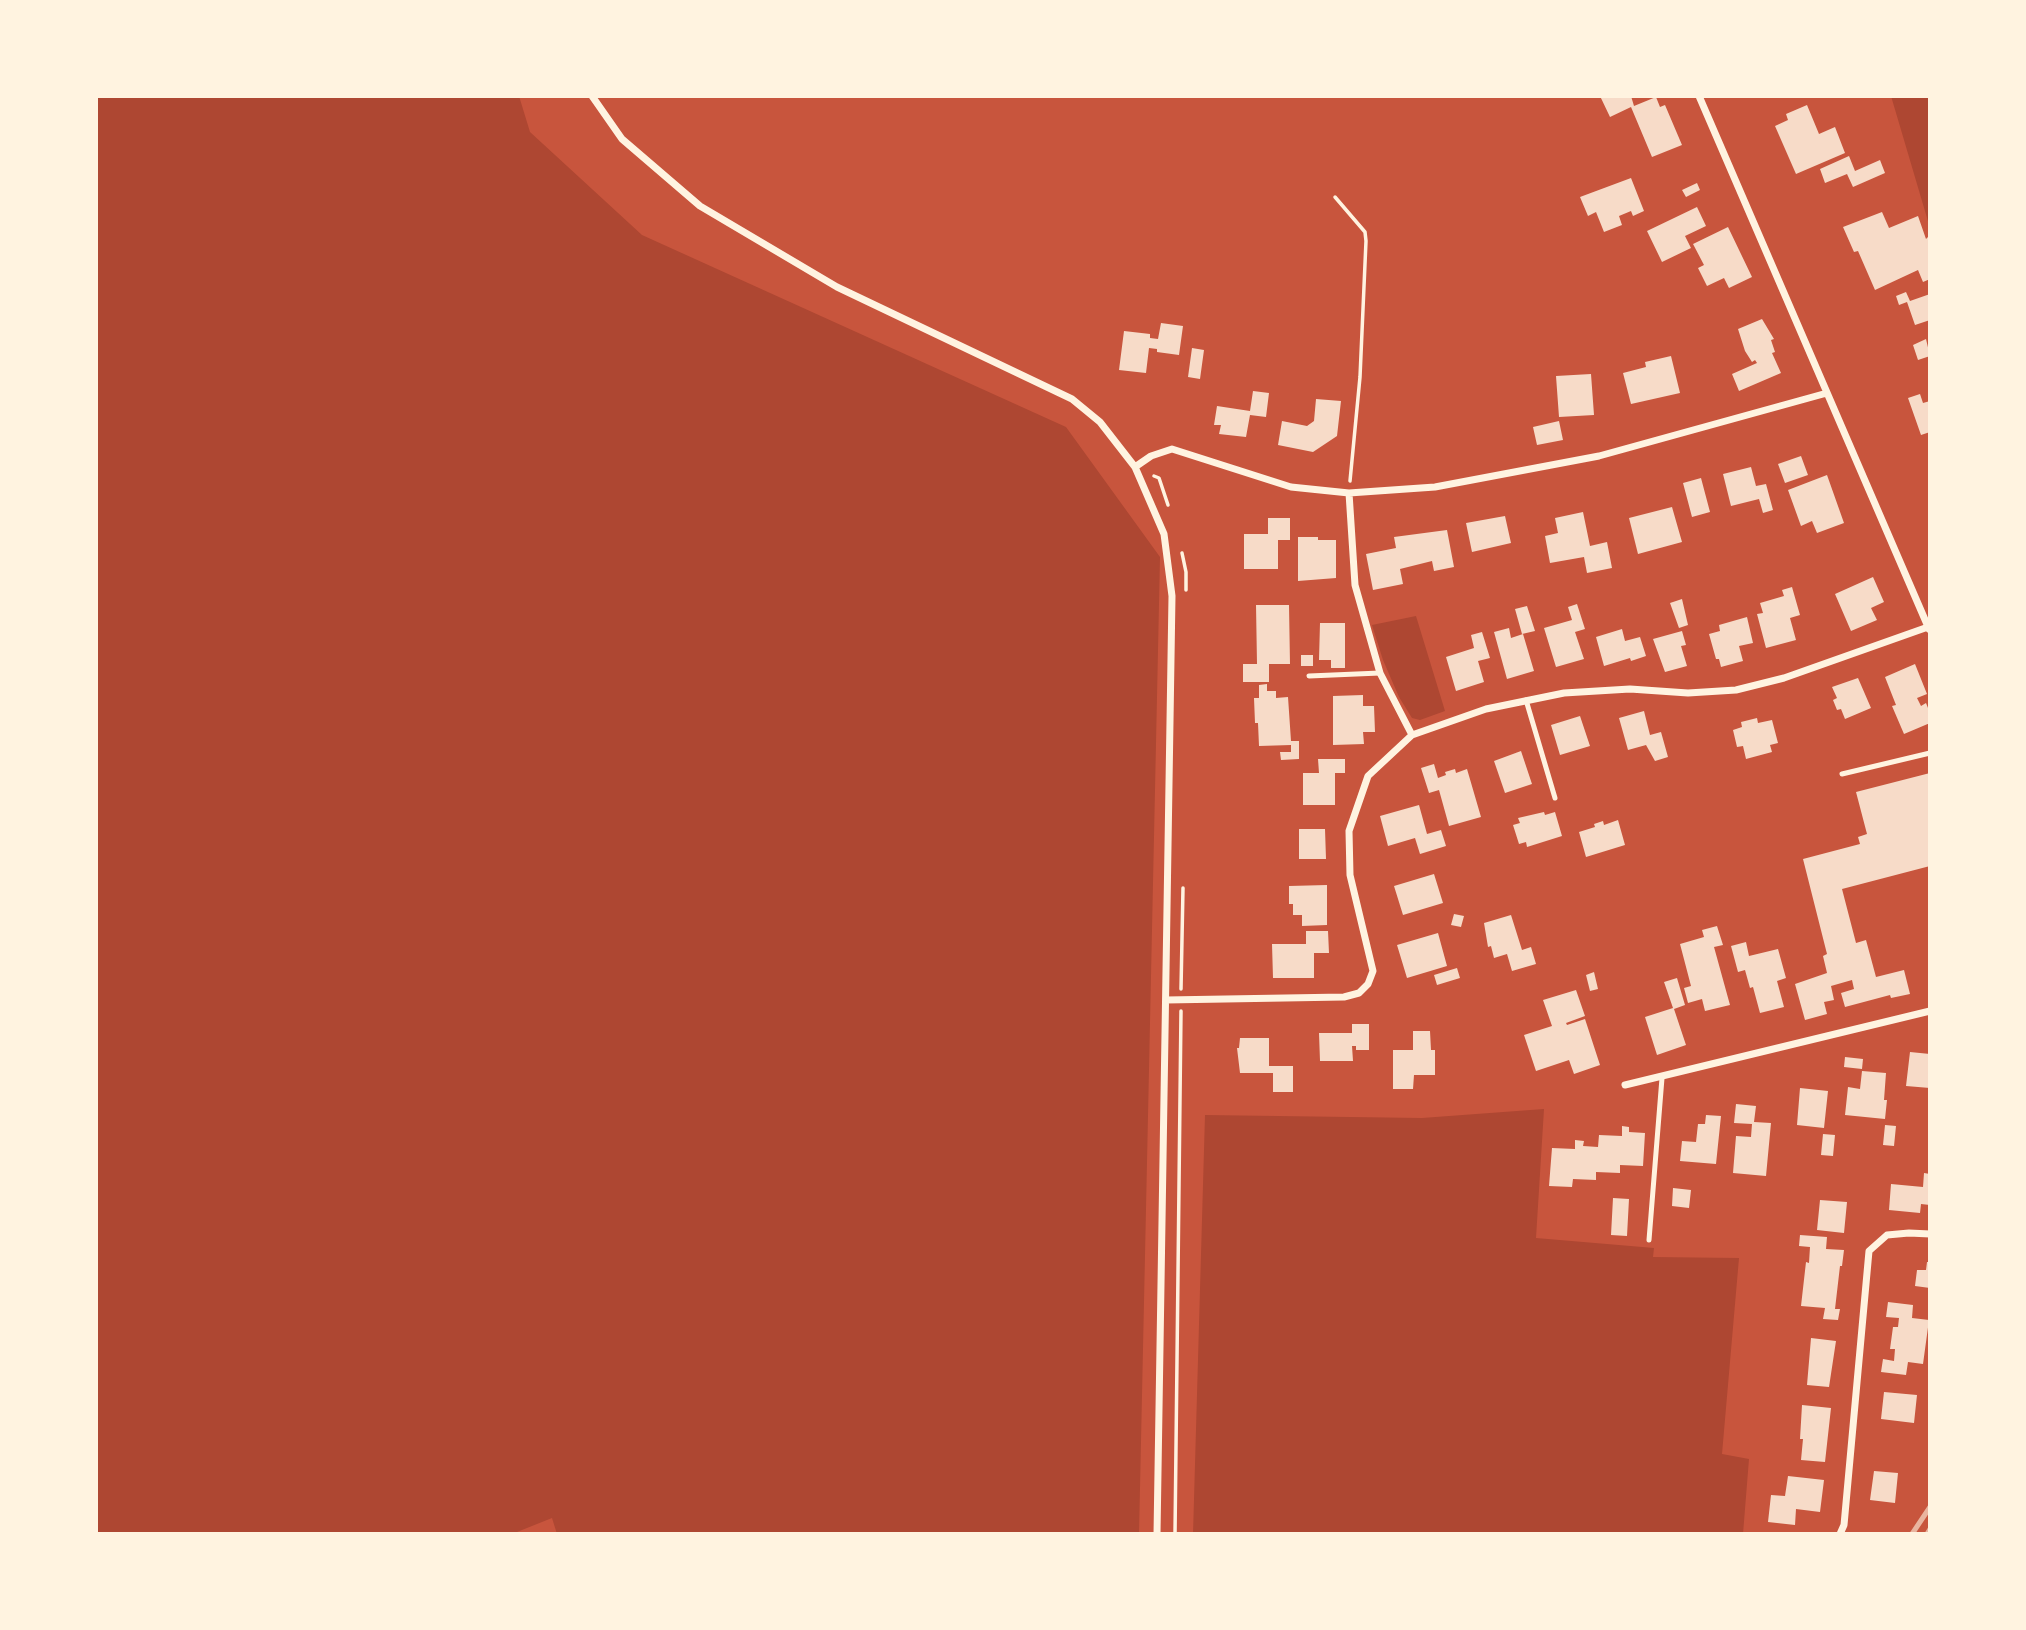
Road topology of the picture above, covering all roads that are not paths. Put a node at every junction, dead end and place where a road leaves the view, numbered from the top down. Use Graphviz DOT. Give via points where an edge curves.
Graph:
graph roads {
  1 [pos="592,96"];
  2 [pos="1699,96"];
  3 [pos="1827,393"];
  4 [pos="1135,467"];
  5 [pos="1349,493"];
  6 [pos="1929,628"];
  7 [pos="1380,673"];
  8 [pos="1309,676"];
  9 [pos="1526,700"];
  10 [pos="1412,735"];
  11 [pos="1930,753"];
  12 [pos="1842,774"];
  13 [pos="1555,798"];
  14 [pos="1166,1000"];
  15 [pos="1930,1011"];
  16 [pos="1662,1078"];
  17 [pos="1625,1086"];
  18 [pos="1930,1234"];
  19 [pos="1649,1240"];
  20 [pos="1157,1534"];
  21 [pos="1840,1534"];
  1 -- 4 [label="street" via="622,139 700,206 836,287 1072,399 1100,422"];
  2 -- 3 [label="street"];
  3 -- 5 [label="street" via="1599,456 1435,487"];
  3 -- 6 [label="street"];
  4 -- 5 [label="street" via="1172,449 1291,487"];
  4 -- 14 [label="street" via="1164,534 1171,596"];
  5 -- 7 [label="street" via="1355,585"];
  6 -- 9 [label="street" via="1736,690 1564,692"];
  7 -- 8 [label="lane"];
  7 -- 10 [label="street"];
  9 -- 10 [label="street"];
  9 -- 13 [label="lane"];
  10 -- 14 [label="street" via="1368,776 1349,831 1350,874 1373,971 1368,984 1359,993 1344,997"];
  11 -- 12 [label="lane"];
  14 -- 20 [label="street"];
  15 -- 16 [label="street"];
  16 -- 17 [label="street"];
  16 -- 19 [label="lane"];
  18 -- 21 [label="street" via="1887,1235 1869,1251"];
}
